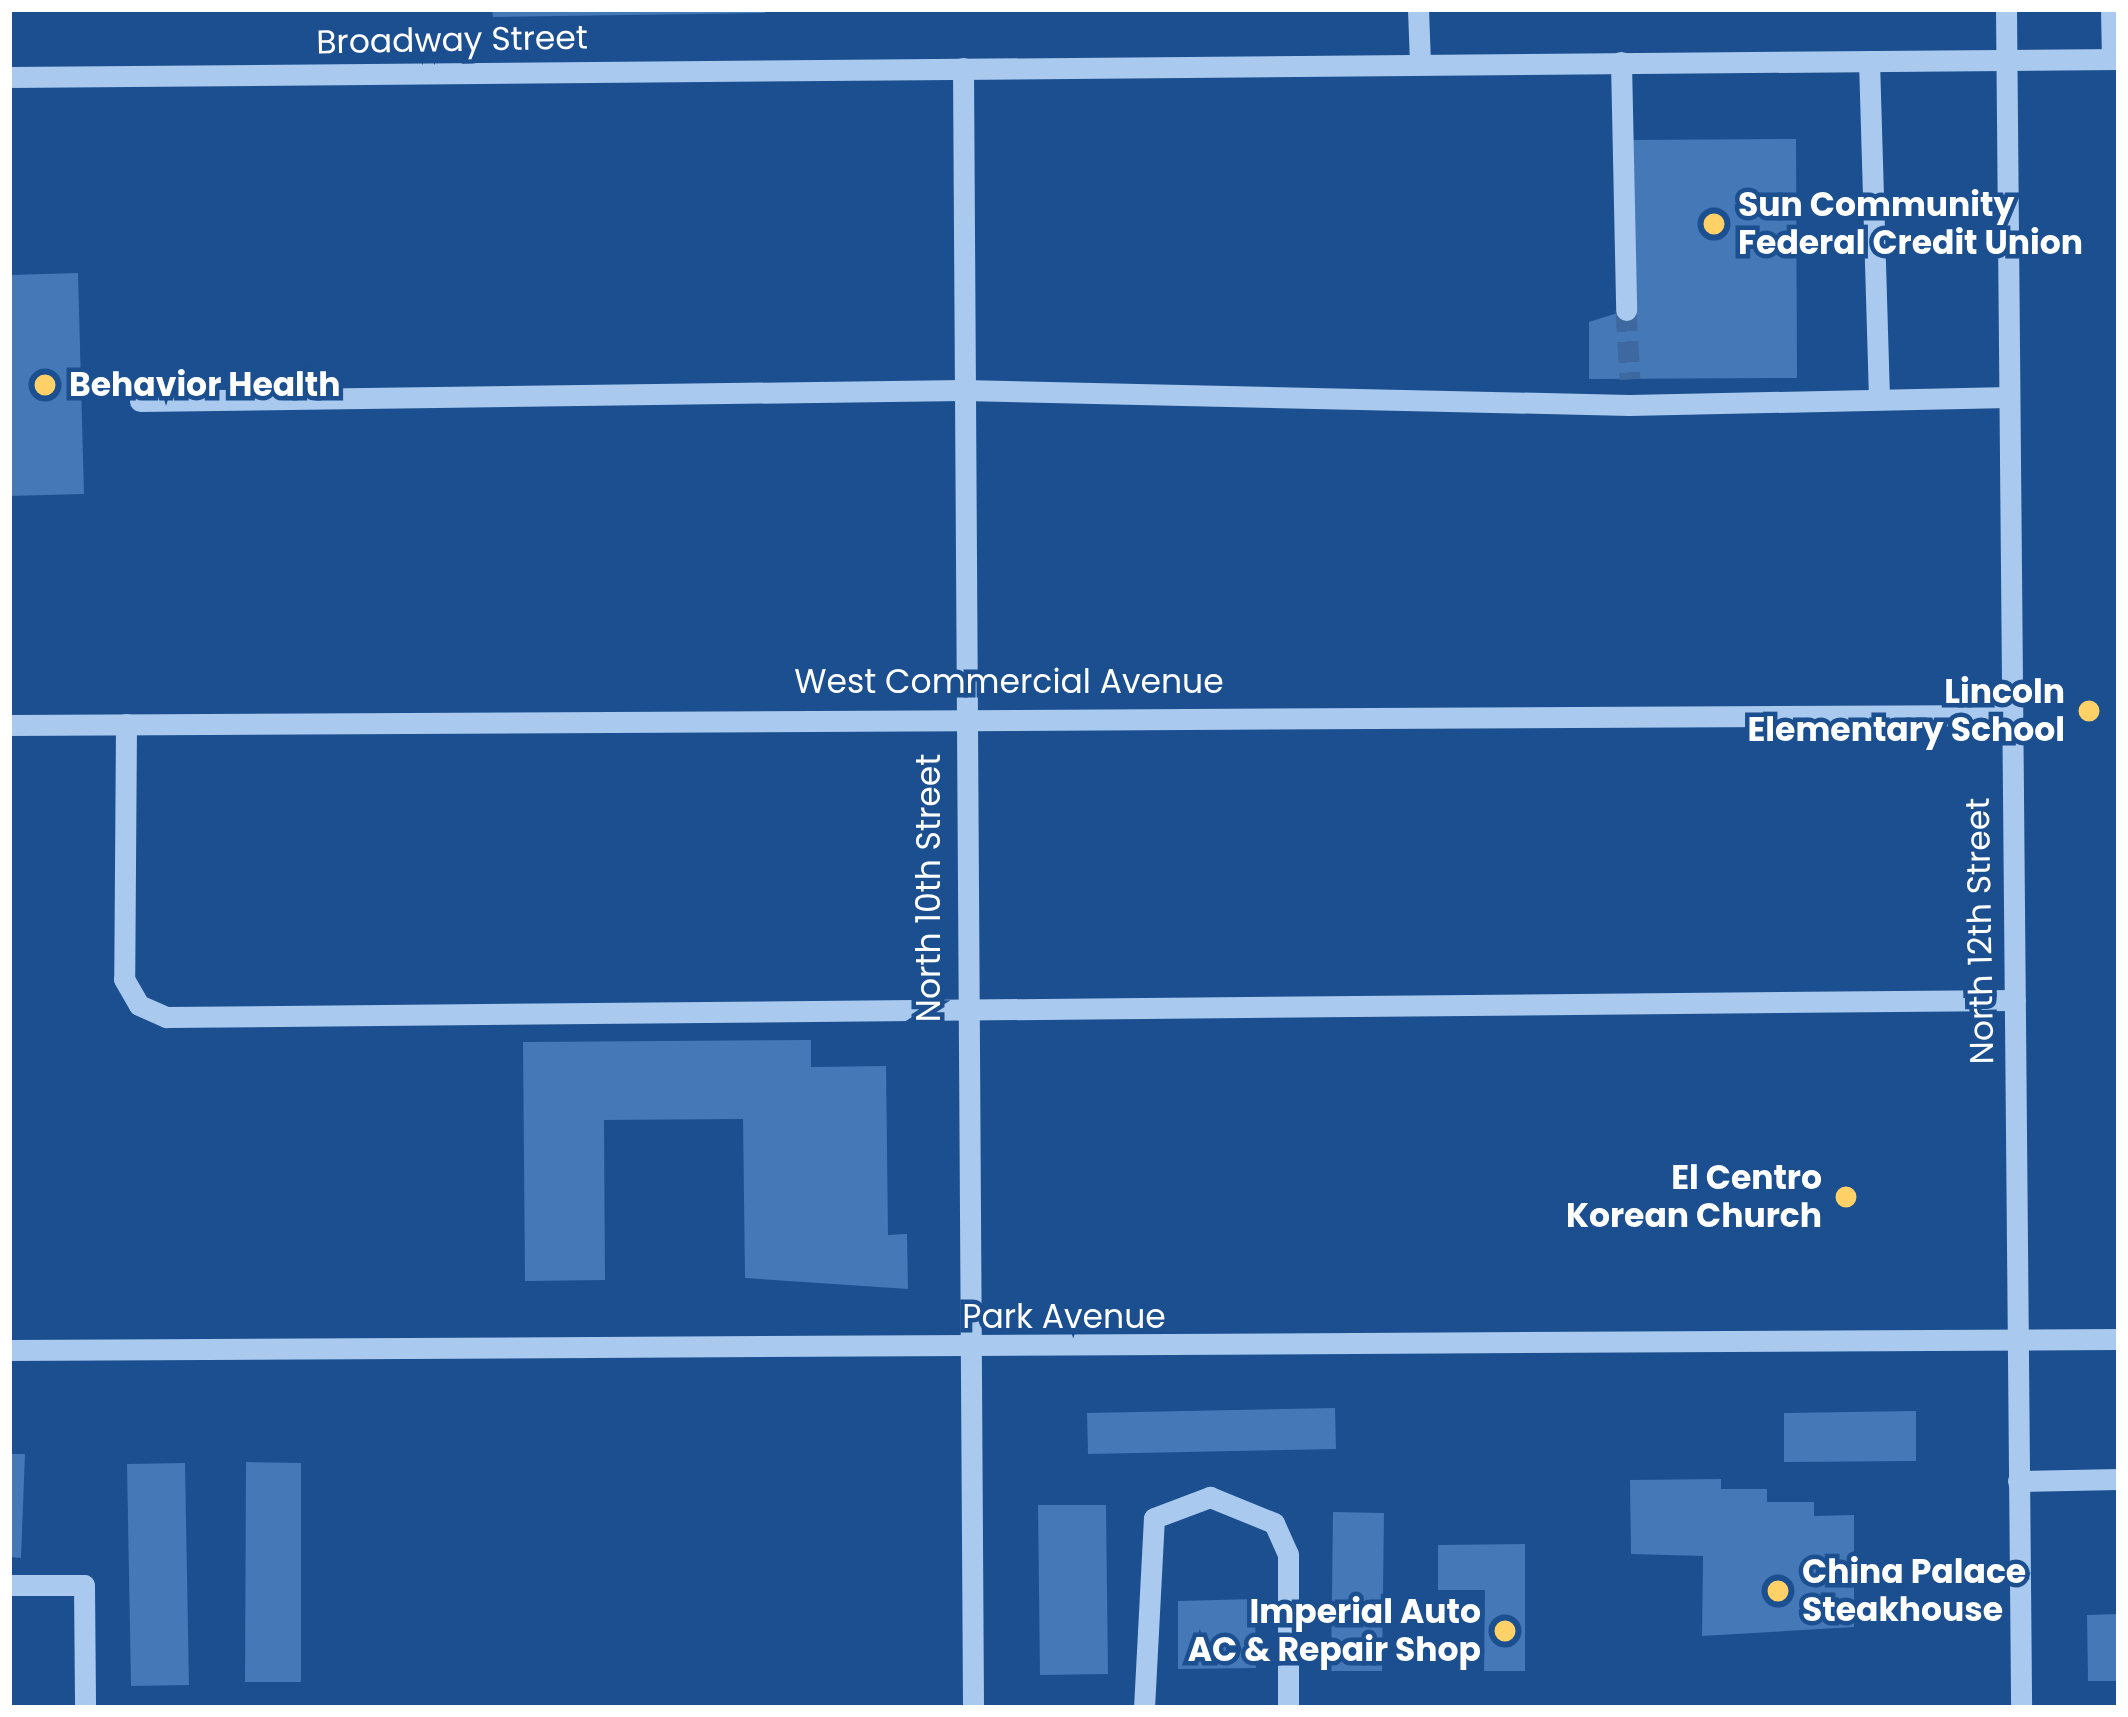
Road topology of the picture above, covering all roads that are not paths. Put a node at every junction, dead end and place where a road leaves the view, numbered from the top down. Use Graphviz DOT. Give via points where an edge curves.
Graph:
graph roads {
  1 [pos="1418,9"];
  2 [pos="2006,9"];
  3 [pos="2111,9"];
  4 [pos="2115,58"];
  5 [pos="1869,61"];
  6 [pos="2006,61"];
  7 [pos="1621,62"];
  8 [pos="1420,64"];
  9 [pos="963,68"];
  10 [pos="9,77"];
  11 [pos="1626,310"];
  12 [pos="1630,379"];
  13 [pos="963,390"];
  14 [pos="1879,394"];
  15 [pos="2008,397"];
  16 [pos="140,401"];
  17 [pos="1629,405"];
  18 [pos="962,713"];
  19 [pos="2008,715"];
  20 [pos="126,724"];
  21 [pos="9,725"];
  22 [pos="2015,1000"];
  23 [pos="963,1006"];
  24 [pos="2119,1339"];
  25 [pos="2017,1340"];
  26 [pos="9,1350"];
  27 [pos="963,1351"];
  28 [pos="2119,1480"];
  29 [pos="2018,1481"];
  30 [pos="9,1586"];
  31 [pos="85,1708"];
  32 [pos="973,1708"];
  33 [pos="1144,1708"];
  34 [pos="1288,1708"];
  35 [pos="2021,1708"];
  1 -- 8 [label="street"];
  2 -- 6 [label="street, North 12th Street"];
  3 -- 4 [label="street"];
  4 -- 6 [label="street, Broadway Street"];
  5 -- 6 [label="street, Broadway Street"];
  5 -- 7 [label="street, Broadway Street"];
  5 -- 14 [label="street"];
  6 -- 15 [label="street, North 12th Street"];
  7 -- 8 [label="street, Broadway Street"];
  7 -- 11 [label="street"];
  8 -- 9 [label="street, Broadway Street"];
  9 -- 10 [label="street, Broadway Street"];
  9 -- 13 [label="street, North 10th Street"];
  12 -- 17 [label="street"];
  13 -- 16 [label="street"];
  13 -- 17 [label="street"];
  13 -- 18 [label="street, North 10th Street"];
  14 -- 15 [label="street"];
  14 -- 17 [label="street"];
  15 -- 19 [label="street, North 12th Street"];
  18 -- 19 [label="street, West Commercial Avenue"];
  18 -- 20 [label="street, West Commercial Avenue"];
  18 -- 23 [label="street, North 10th Street"];
  19 -- 22 [label="street, North 12th Street"];
  20 -- 21 [label="street, West Commercial Avenue"];
  20 -- 23 [label="street" via="124,979 139,1005 166,1017"];
  22 -- 23 [label="street"];
  22 -- 25 [label="street, North 12th Street"];
  23 -- 27 [label="street, North 10th Street"];
  24 -- 25 [label="street, Park Avenue"];
  25 -- 27 [label="street, Park Avenue"];
  25 -- 29 [label="street, North 12th Street"];
  26 -- 27 [label="street, Park Avenue"];
  27 -- 32 [label="street, North 10th Street"];
  28 -- 29 [label="street"];
  29 -- 35 [label="street, North 12th Street"];
  30 -- 31 [label="street" via="84,1585"];
  33 -- 34 [label="street" via="1154,1518 1210,1497 1274,1522 1288,1554"];
}
